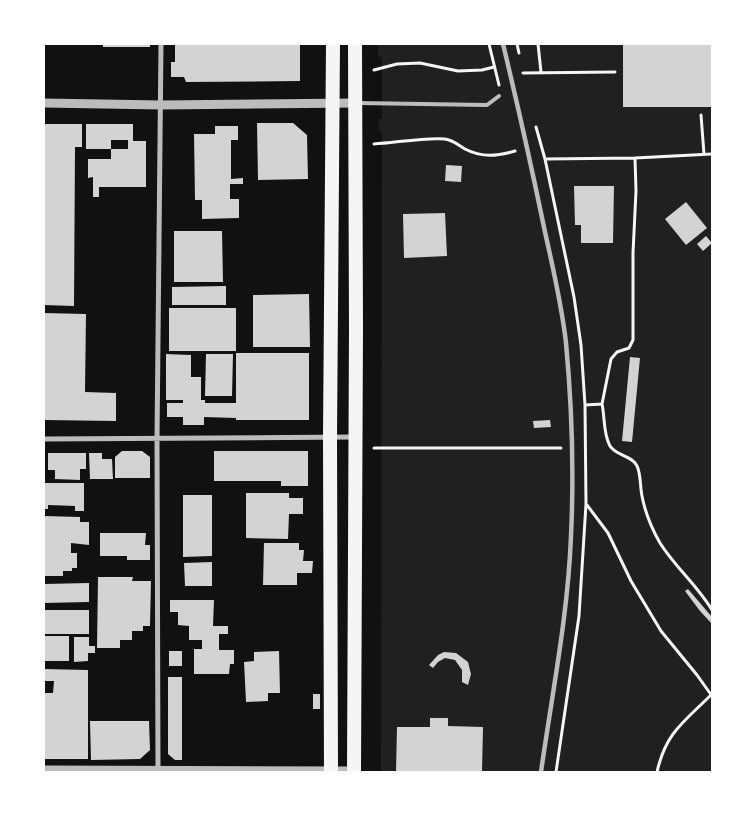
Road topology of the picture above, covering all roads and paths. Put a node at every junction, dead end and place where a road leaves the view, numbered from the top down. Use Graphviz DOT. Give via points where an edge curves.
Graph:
graph roads {
  1 [pos="161,44"];
  2 [pos="333,44"];
  3 [pos="355,44"];
  4 [pos="489,44"];
  5 [pos="503,44"];
  6 [pos="538,44"];
  7 [pos="494,67"];
  8 [pos="374,70"];
  9 [pos="541,72"];
  10 [pos="615,72"];
  11 [pos="523,73"];
  12 [pos="499,86"];
  13 [pos="499,96"];
  14 [pos="44,103"];
  15 [pos="333,103"];
  16 [pos="355,103"];
  17 [pos="161,105"];
  18 [pos="701,115"];
  19 [pos="513,142"];
  20 [pos="374,144"];
  21 [pos="515,151"];
  22 [pos="704,154"];
  23 [pos="712,154"];
  24 [pos="635,158"];
  25 [pos="545,159"];
  26 [pos="517,160"];
  27 [pos="602,404"];
  28 [pos="570,406"];
  29 [pos="330,437"];
  30 [pos="356,438"];
  31 [pos="44,439"];
  32 [pos="158,439"];
  33 [pos="561,439"];
  34 [pos="374,448"];
  35 [pos="562,448"];
  36 [pos="562,455"];
  37 [pos="572,481"];
  38 [pos="712,610"];
  39 [pos="712,695"];
  40 [pos="44,770"];
  41 [pos="158,772"];
  42 [pos="331,772"];
  43 [pos="354,772"];
  44 [pos="541,772"];
  45 [pos="657,772"];
  1 -- 17 [label="street"];
  2 -- 15 [label="highway"];
  3 -- 16 [label="highway"];
  4 -- 7 [label="path"];
  5 -- 28 [label="street" via="553,267 566,342"];
  6 -- 9 [label="path"];
  7 -- 8 [label="path" via="458,71 420,63"];
  7 -- 12 [label="path"];
  9 -- 10 [label="path"];
  9 -- 11 [label="path"];
  13 -- 16 [label="lane" via="487,105"];
  14 -- 17 [label="street"];
  15 -- 16 [label="street"];
  15 -- 17 [label="street"];
  15 -- 29 [label="highway"];
  16 -- 30 [label="highway"];
  17 -- 32 [label="street"];
  18 -- 22 [label="path"];
  19 -- 21 [label="path"];
  20 -- 21 [label="path" via="439,138 482,155 498,156"];
  21 -- 26 [label="path"];
  22 -- 23 [label="path"];
  22 -- 24 [label="path"];
  24 -- 25 [label="path"];
  24 -- 27 [label="path" via="633,340 629,348 617,352 611,359"];
  27 -- 28 [label="path"];
  27 -- 38 [label="path" via="607,439 611,448 634,459 642,498 660,542"];
  28 -- 37 [label="street"];
  29 -- 30 [label="street"];
  29 -- 32 [label="street"];
  29 -- 42 [label="highway"];
  30 -- 43 [label="highway"];
  31 -- 32 [label="street"];
  32 -- 41 [label="street"];
  33 -- 35 [label="path"];
  34 -- 35 [label="path"];
  35 -- 36 [label="path"];
  37 -- 39 [label="path" via="608,533 630,580 661,631"];
  37 -- 44 [label="street" via="564,614"];
  39 -- 45 [label="path" via="676,728 661,754"];
  40 -- 41 [label="street"];
  41 -- 42 [label="street"];
  42 -- 43 [label="street"];
}
